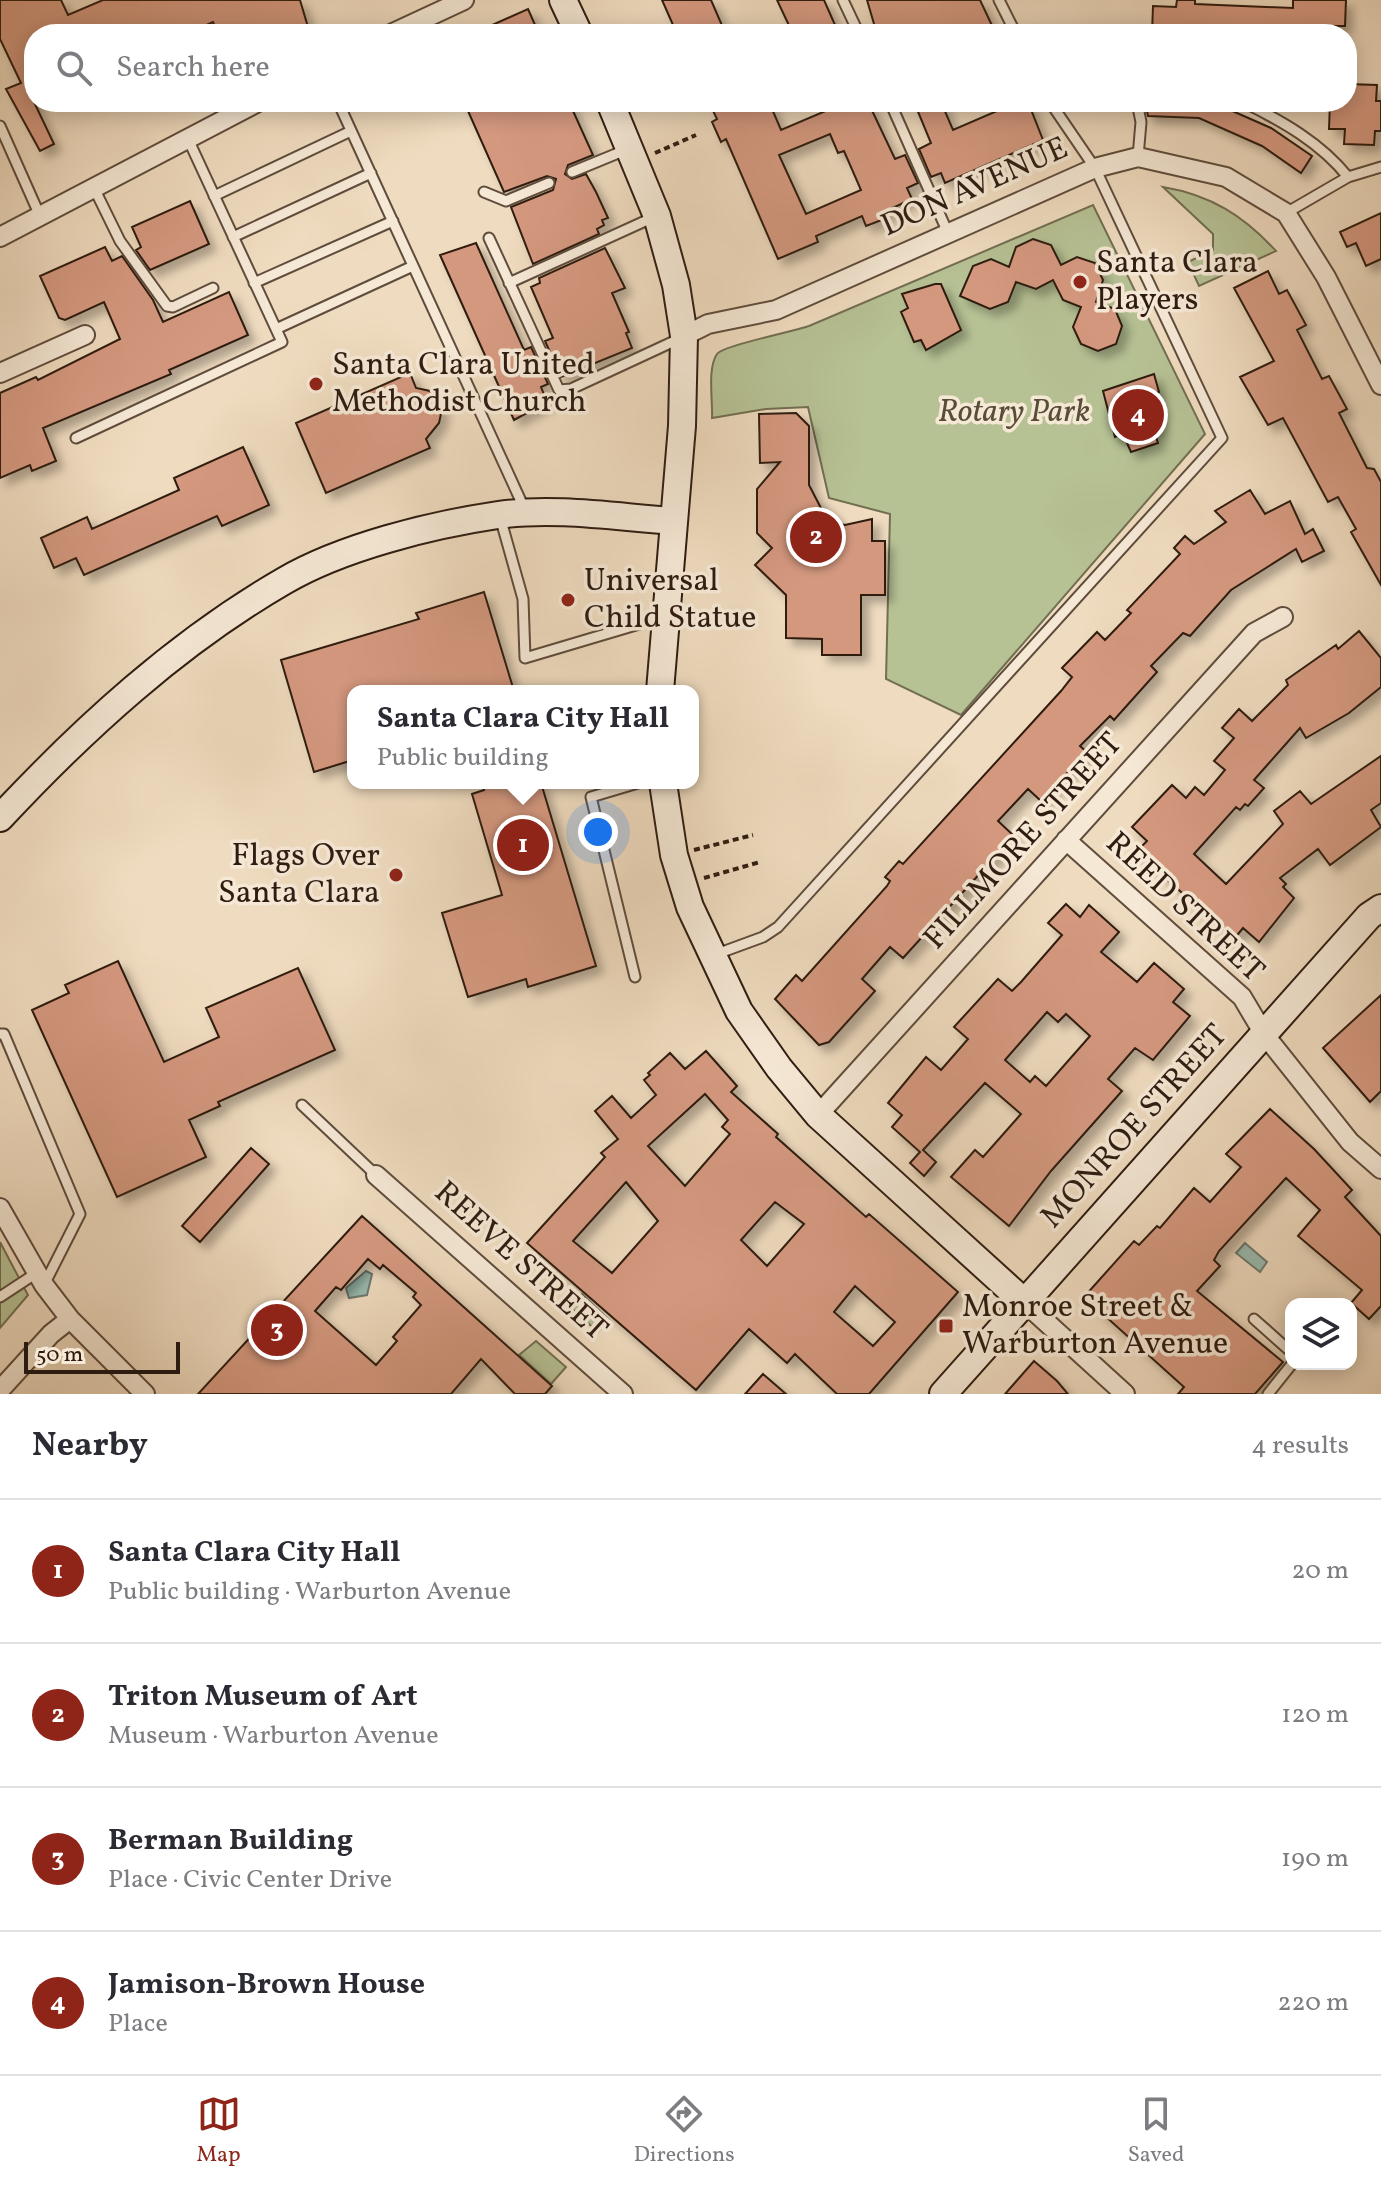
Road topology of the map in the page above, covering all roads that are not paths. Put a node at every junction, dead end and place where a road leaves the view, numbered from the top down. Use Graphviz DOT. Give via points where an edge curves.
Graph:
graph roads {
  1 [pos="464,0"];
  2 [pos="563,0"];
  3 [pos="843,0"];
  4 [pos="999,0"];
  5 [pos="412,24"];
  6 [pos="574,24"];
  7 [pos="854,24"];
  8 [pos="1011,24"];
  9 [pos="239,112"];
  10 [pos="342,112"];
  11 [pos="615,112"];
  12 [pos="894,112"];
  13 [pos="1057,112"];
  14 [pos="1139,112"];
  15 [pos="1264,112"];
  16 [pos="0,126"];
  17 [pos="351,131"];
  18 [pos="188,139"];
  19 [pos="631,148"];
  20 [pos="1138,157"];
  21 [pos="1381,167"];
  22 [pos="1095,168"];
  23 [pos="572,172"];
  24 [pos="371,173"];
  25 [pos="1348,177"];
  26 [pos="549,183"];
  27 [pos="94,188"];
  28 [pos="484,192"];
  29 [pos="214,196"];
  30 [pos="1286,213"];
  31 [pos="40,216"];
  32 [pos="657,216"];
  33 [pos="393,221"];
  34 [pos="948,233"];
  35 [pos="0,237"];
  36 [pos="233,237"];
  37 [pos="489,238"];
  38 [pos="413,266"];
  39 [pos="254,283"];
  40 [pos="509,283"];
  41 [pos="213,288"];
  42 [pos="276,329"];
  43 [pos="85,335"];
  44 [pos="684,336"];
  45 [pos="3,365"];
  46 [pos="1381,385"];
  47 [pos="76,438"];
  48 [pos="526,513"];
  49 [pos="499,515"];
  50 [pos="674,521"];
  51 [pos="667,616"];
  52 [pos="1283,617"];
  53 [pos="661,685"];
  54 [pos="618,789"];
  55 [pos="664,789"];
  56 [pos="0,818"];
  57 [pos="1066,840"];
  58 [pos="1381,908"];
  59 [pos="711,956"];
  60 [pos="635,977"];
  61 [pos="0,1034"];
  62 [pos="1264,1034"];
  63 [pos="302,1105"];
  64 [pos="818,1115"];
  65 [pos="1381,1169"];
  66 [pos="376,1175"];
  67 [pos="0,1208"];
  68 [pos="41,1278"];
  69 [pos="0,1297"];
  70 [pos="1024,1302"];
  71 [pos="70,1319"];
  72 [pos="1254,1319"];
  73 [pos="1285,1347"];
  74 [pos="1287,1370"];
  75 [pos="0,1390"];
  76 [pos="145,1394"];
  77 [pos="623,1394"];
  78 [pos="943,1394"];
  79 [pos="1125,1394"];
  80 [pos="1268,1394"];
  1 -- 5 [label="street"];
  2 -- 6 [label="street"];
  3 -- 7 [label="lane"];
  4 -- 8 [label="lane"];
  9 -- 18 [label="street"];
  10 -- 17 [label="lane"];
  11 -- 19 [label="street"];
  12 -- 34 [label="lane"];
  13 -- 22 [label="lane"];
  14 -- 20 [label="lane"];
  15 -- 25 [label="lane" via="1324,151"];
  16 -- 31 [label="lane"];
  17 -- 24 [label="lane"];
  17 -- 29 [label="lane"];
  18 -- 27 [label="street"];
  18 -- 29 [label="lane"];
  19 -- 23 [label="lane"];
  19 -- 32 [label="street"];
  20 -- 22 [label="street, DON AVENUE"];
  20 -- 30 [label="street, DON AVENUE" via="1226,177"];
  21 -- 25 [label="lane"];
  22 -- 34 [label="street, DON AVENUE"];
  22 -- 59 [label="lane" via="1222,438 778,927"];
  24 -- 33 [label="lane"];
  24 -- 36 [label="lane"];
  25 -- 30 [label="lane"];
  26 -- 28 [label="lane" via="506,201"];
  27 -- 31 [label="street"];
  27 -- 41 [label="lane" via="120,241 167,306"];
  29 -- 36 [label="lane"];
  30 -- 46 [label="street, DON AVENUE" via="1326,277"];
  31 -- 35 [label="street"];
  32 -- 40 [label="lane"];
  32 -- 44 [label="street"];
  33 -- 38 [label="lane"];
  33 -- 39 [label="lane"];
  34 -- 44 [label="street, DON AVENUE" via="776,310 708,324"];
  36 -- 39 [label="lane"];
  37 -- 40 [label="lane"];
  38 -- 42 [label="lane"];
  38 -- 48 [label="lane"];
  39 -- 42 [label="lane"];
  40 -- 44 [label="lane" via="559,390"];
  42 -- 47 [label="lane" via="282,342"];
  43 -- 45 [label="street"];
  44 -- 50 [label="street"];
  48 -- 49 [label="street"];
  48 -- 50 [label="street"];
  49 -- 51 [label="lane" via="523,599 525,658"];
  49 -- 56 [label="street" via="391,537 286,580 170,658 66,748"];
  50 -- 51 [label="street"];
  51 -- 53 [label="street"];
  52 -- 57 [label="street, FILLMORE STREET" via="1254,633"];
  54 -- 60 [label="lane" via="591,797"];
  55 -- 59 [label="street" via="674,855"];
  57 -- 62 [label="street, REED STREET" via="1242,997"];
  57 -- 64 [label="street, FILLMORE STREET"];
  58 -- 62 [label="street, MONROE STREET"];
  59 -- 64 [label="street" via="739,1011"];
  61 -- 68 [label="lane" via="80,1214"];
  62 -- 65 [label="street, REED STREET" via="1350,1142"];
  62 -- 70 [label="street, MONROE STREET"];
  63 -- 66 [label="lane"];
  64 -- 70 [label="street"];
  66 -- 77 [label="street, REEVE STREET"];
  67 -- 68 [label="street"];
  68 -- 69 [label="lane"];
  68 -- 71 [label="street"];
  70 -- 78 [label="street, MONROE STREET"];
  70 -- 79 [label="street"];
  71 -- 75 [label="street"];
  71 -- 76 [label="street"];
  72 -- 73 [label="lane"];
  74 -- 80 [label="lane"];
}
